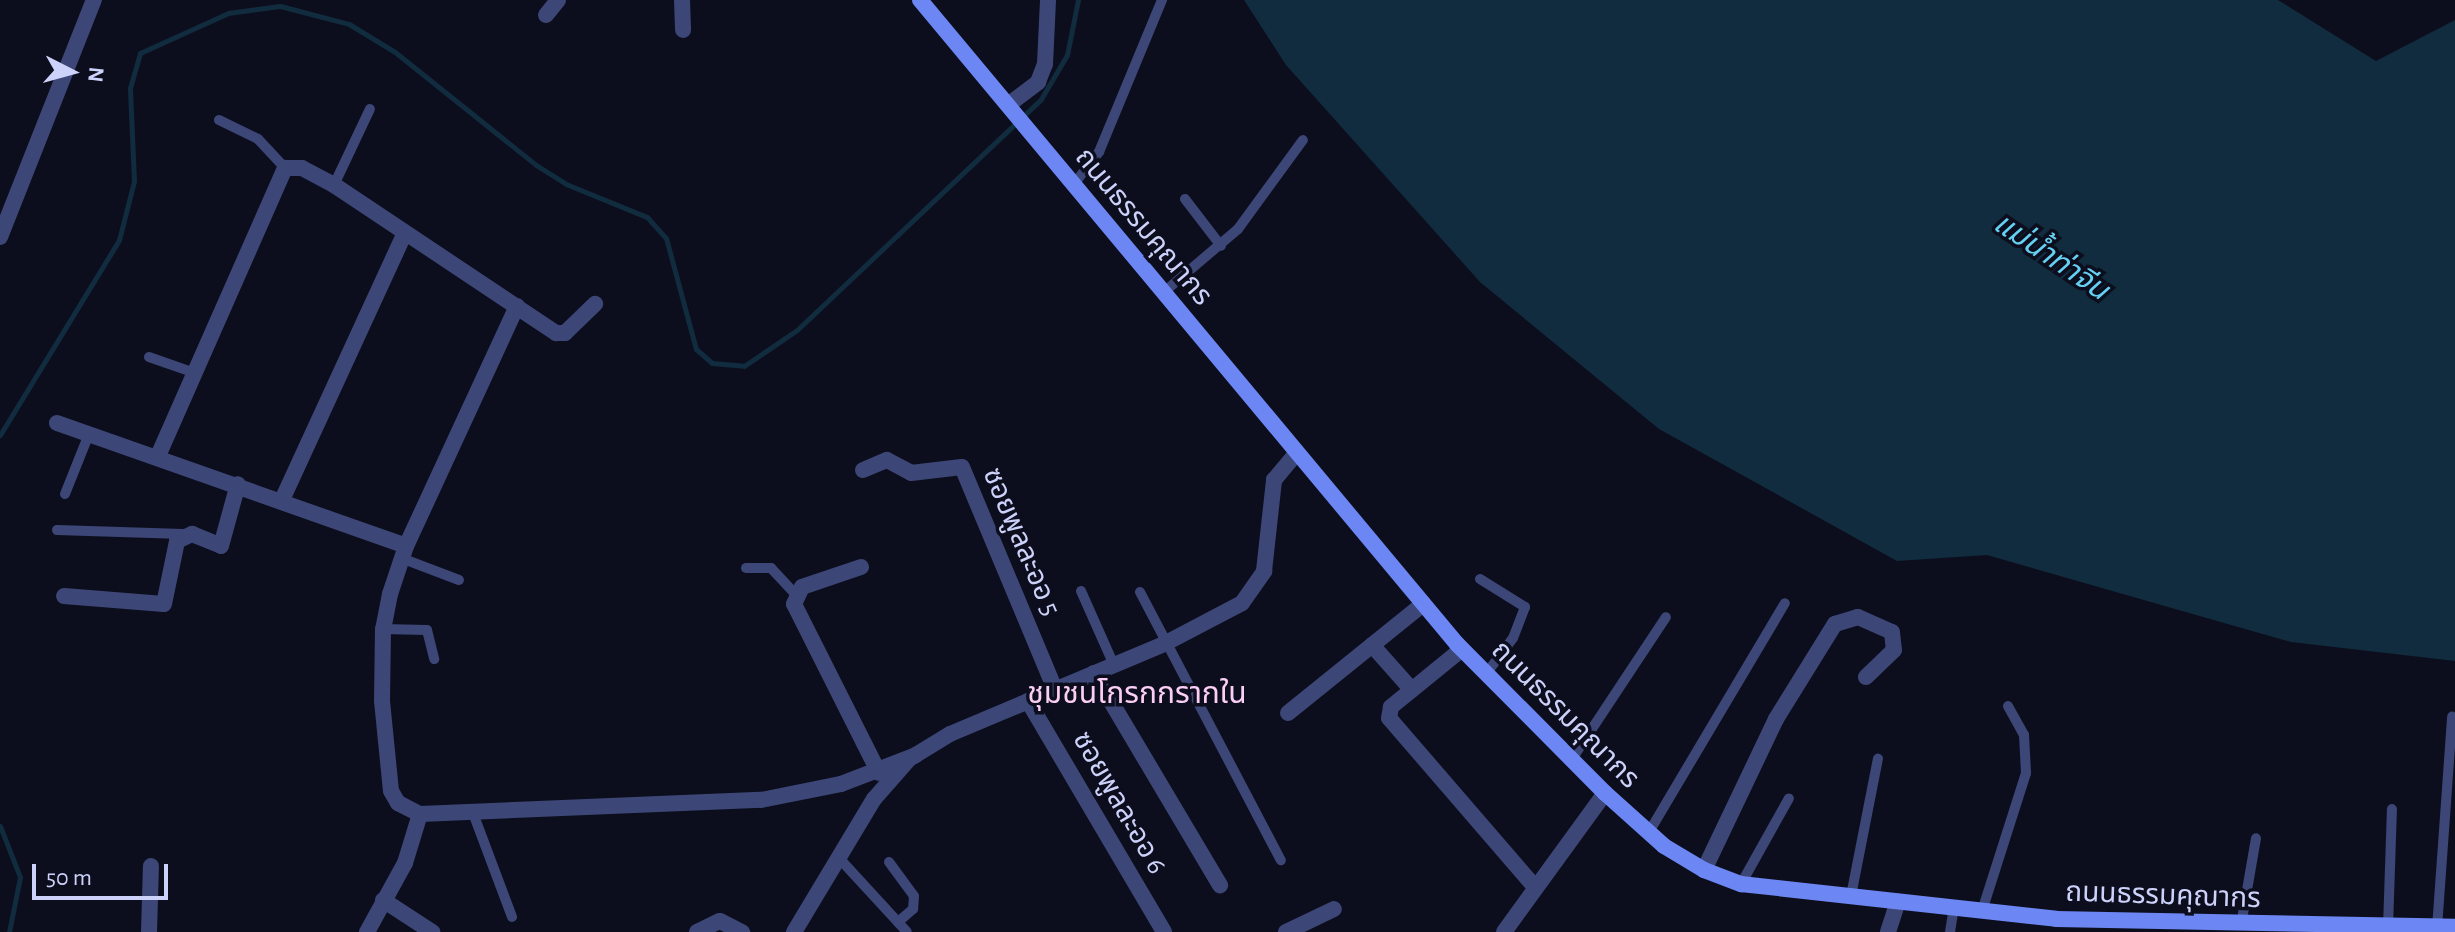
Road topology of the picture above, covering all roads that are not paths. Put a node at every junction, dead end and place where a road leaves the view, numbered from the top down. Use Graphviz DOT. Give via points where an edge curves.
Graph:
graph roads {
  1 [pos="94,0"];
  2 [pos="558,0"];
  3 [pos="682,0"];
  4 [pos="920,0"];
  5 [pos="1048,0"];
  6 [pos="1162,0"];
  7 [pos="546,15"];
  8 [pos="683,30"];
  9 [pos="370,109"];
  10 [pos="1011,109"];
  11 [pos="219,120"];
  12 [pos="1303,140"];
  13 [pos="285,168"];
  14 [pos="1074,184"];
  15 [pos="334,185"];
  16 [pos="1185,199"];
  17 [pos="405,233"];
  18 [pos="0,237"];
  19 [pos="1221,246"];
  20 [pos="1164,292"];
  21 [pos="595,304"];
  22 [pos="517,306"];
  23 [pos="149,357"];
  24 [pos="195,373"];
  25 [pos="57,423"];
  26 [pos="89,434"];
  27 [pos="1295,455"];
  28 [pos="158,456"];
  29 [pos="863,470"];
  30 [pos="238,484"];
  31 [pos="65,494"];
  32 [pos="282,500"];
  33 [pos="57,530"];
  34 [pos="183,534"];
  35 [pos="403,552"];
  36 [pos="861,567"];
  37 [pos="746,568"];
  38 [pos="1480,579"];
  39 [pos="459,580"];
  40 [pos="1081,591"];
  41 [pos="1140,592"];
  42 [pos="795,594"];
  43 [pos="64,596"];
  44 [pos="1785,603"];
  45 [pos="1423,604"];
  46 [pos="1666,617"];
  47 [pos="383,629"];
  48 [pos="1164,644"];
  49 [pos="1372,645"];
  50 [pos="1462,649"];
  51 [pos="434,659"];
  52 [pos="1114,665"];
  53 [pos="1094,673"];
  54 [pos="1486,674"];
  55 [pos="1866,677"];
  56 [pos="1055,689"];
  57 [pos="1412,690"];
  58 [pos="1028,701"];
  59 [pos="2008,706"];
  60 [pos="1288,713"];
  61 [pos="2452,717"];
  62 [pos="916,755"];
  63 [pos="1572,759"];
  64 [pos="1878,759"];
  65 [pos="879,773"];
  66 [pos="1605,793"];
  67 [pos="1789,798"];
  68 [pos="2392,809"];
  69 [pos="473,813"];
  70 [pos="420,814"];
  71 [pos="1649,832"];
  72 [pos="2256,838"];
  73 [pos="839,858"];
  74 [pos="1281,860"];
  75 [pos="889,862"];
  76 [pos="151,866"];
  77 [pos="1704,870"];
  78 [pos="1741,884"];
  79 [pos="1220,885"];
  80 [pos="1534,886"];
  81 [pos="1851,896"];
  82 [pos="383,900"];
  83 [pos="1898,902"];
  84 [pos="1954,908"];
  85 [pos="1334,909"];
  86 [pos="1982,911"];
  87 [pos="512,917"];
  88 [pos="898,922"];
  89 [pos="2241,925"];
  90 [pos="2055,926"];
  91 [pos="2455,927"];
  92 [pos="2388,928"];
  93 [pos="2437,928"];
  94 [pos="149,932"];
  95 [pos="367,932"];
  96 [pos="432,932"];
  97 [pos="697,932"];
  98 [pos="742,932"];
  99 [pos="794,932"];
  100 [pos="907,932"];
  101 [pos="1164,932"];
  102 [pos="1286,932"];
  103 [pos="1504,932"];
  104 [pos="1888,932"];
  105 [pos="1950,932"];
  1 -- 18 [label="street"];
  2 -- 7 [label="street"];
  3 -- 8 [label="street"];
  4 -- 10 [label="street, ถนนธรรมคุณากร"];
  5 -- 10 [label="street" via="1045,64 1038,82"];
  6 -- 14 [label="lane" via="1099,152"];
  9 -- 15 [label="lane"];
  10 -- 14 [label="street, ถนนธรรมคุณากร"];
  11 -- 13 [label="lane" via="258,139"];
  12 -- 19 [label="lane"];
  13 -- 15 [label="street" via="302,168"];
  13 -- 24 [label="street"];
  14 -- 20 [label="street, ถนนธรรมคุณากร"];
  15 -- 17 [label="street"];
  16 -- 19 [label="lane"];
  17 -- 22 [label="street"];
  17 -- 32 [label="street"];
  19 -- 20 [label="lane"];
  20 -- 27 [label="street, ถนนธรรมคุณากร"];
  21 -- 22 [label="street" via="565,333 550,330"];
  22 -- 35 [label="street"];
  23 -- 24 [label="lane"];
  24 -- 28 [label="street"];
  25 -- 26 [label="street"];
  26 -- 28 [label="street"];
  26 -- 31 [label="lane"];
  27 -- 45 [label="street, ถนนธรรมคุณากร"];
  27 -- 48 [label="street" via="1274,480 1267,553 1258,585 1230,613"];
  28 -- 30 [label="street"];
  29 -- 56 [label="street, ซอยพูลละออ 5" via="887,460 911,473 962,467"];
  30 -- 32 [label="street"];
  30 -- 34 [label="street" via="221,546"];
  32 -- 35 [label="street"];
  33 -- 34 [label="lane"];
  34 -- 43 [label="street" via="164,604"];
  35 -- 39 [label="lane"];
  35 -- 47 [label="street"];
  36 -- 42 [label="street"];
  37 -- 42 [label="lane" via="771,568"];
  38 -- 54 [label="lane" via="1525,607 1513,638"];
  40 -- 52 [label="lane"];
  41 -- 48 [label="lane"];
  42 -- 65 [label="street" via="807,632"];
  44 -- 71 [label="lane"];
  45 -- 49 [label="street"];
  45 -- 50 [label="street, ถนนธรรมคุณากร"];
  46 -- 63 [label="lane"];
  47 -- 51 [label="lane" via="427,630"];
  47 -- 70 [label="street" via="382,701 391,791 398,803"];
  48 -- 52 [label="street"];
  48 -- 74 [label="lane"];
  49 -- 57 [label="street"];
  49 -- 60 [label="street"];
  50 -- 54 [label="street, ถนนธรรมคุณากร"];
  50 -- 57 [label="street"];
  52 -- 53 [label="street"];
  53 -- 56 [label="street"];
  53 -- 79 [label="street"];
  54 -- 63 [label="street, ถนนธรรมคุณากร"];
  55 -- 77 [label="street" via="1894,650 1892,632 1858,617 1835,624 1776,719"];
  56 -- 58 [label="street"];
  57 -- 80 [label="street" via="1391,707 1389,718"];
  58 -- 62 [label="street" via="950,734"];
  58 -- 101 [label="street, ซอยพูลละออ 6"];
  59 -- 86 [label="lane" via="2024,735 2026,773"];
  61 -- 93 [label="lane"];
  62 -- 65 [label="street"];
  62 -- 73 [label="street" via="885,783"];
  63 -- 66 [label="street, ถนนธรรมคุณากร"];
  64 -- 81 [label="lane"];
  65 -- 69 [label="street" via="761,800"];
  66 -- 71 [label="street, ถนนธรรมคุณากร"];
  66 -- 80 [label="street"];
  67 -- 78 [label="lane"];
  68 -- 92 [label="lane"];
  69 -- 70 [label="street"];
  69 -- 87 [label="lane"];
  70 -- 82 [label="street" via="405,863"];
  71 -- 77 [label="street, ถนนธรรมคุณากร"];
  72 -- 89 [label="lane"];
  73 -- 88 [label="lane"];
  73 -- 99 [label="street"];
  75 -- 88 [label="lane" via="914,896 913,909"];
  76 -- 94 [label="street"];
  77 -- 78 [label="street, ถนนธรรมคุณากร"];
  78 -- 81 [label="street, ถนนธรรมคุณากร"];
  80 -- 103 [label="street"];
  81 -- 83 [label="street, ถนนธรรมคุณากร"];
  82 -- 95 [label="street"];
  82 -- 96 [label="street"];
  83 -- 84 [label="street, ถนนธรรมคุณากร"];
  83 -- 104 [label="street"];
  84 -- 86 [label="street, ถนนธรรมคุณากร"];
  84 -- 105 [label="lane"];
  85 -- 102 [label="street"];
  86 -- 90 [label="street, ถนนธรรมคุณากร"];
  88 -- 100 [label="lane"];
  89 -- 90 [label="street, ถนนธรรมคุณากร"];
  89 -- 92 [label="street, ถนนธรรมคุณากร"];
  91 -- 93 [label="street, ถนนธรรมคุณากร"];
  92 -- 93 [label="street, ถนนธรรมคุณากร"];
  97 -- 98 [label="street" via="720,921"];
}
